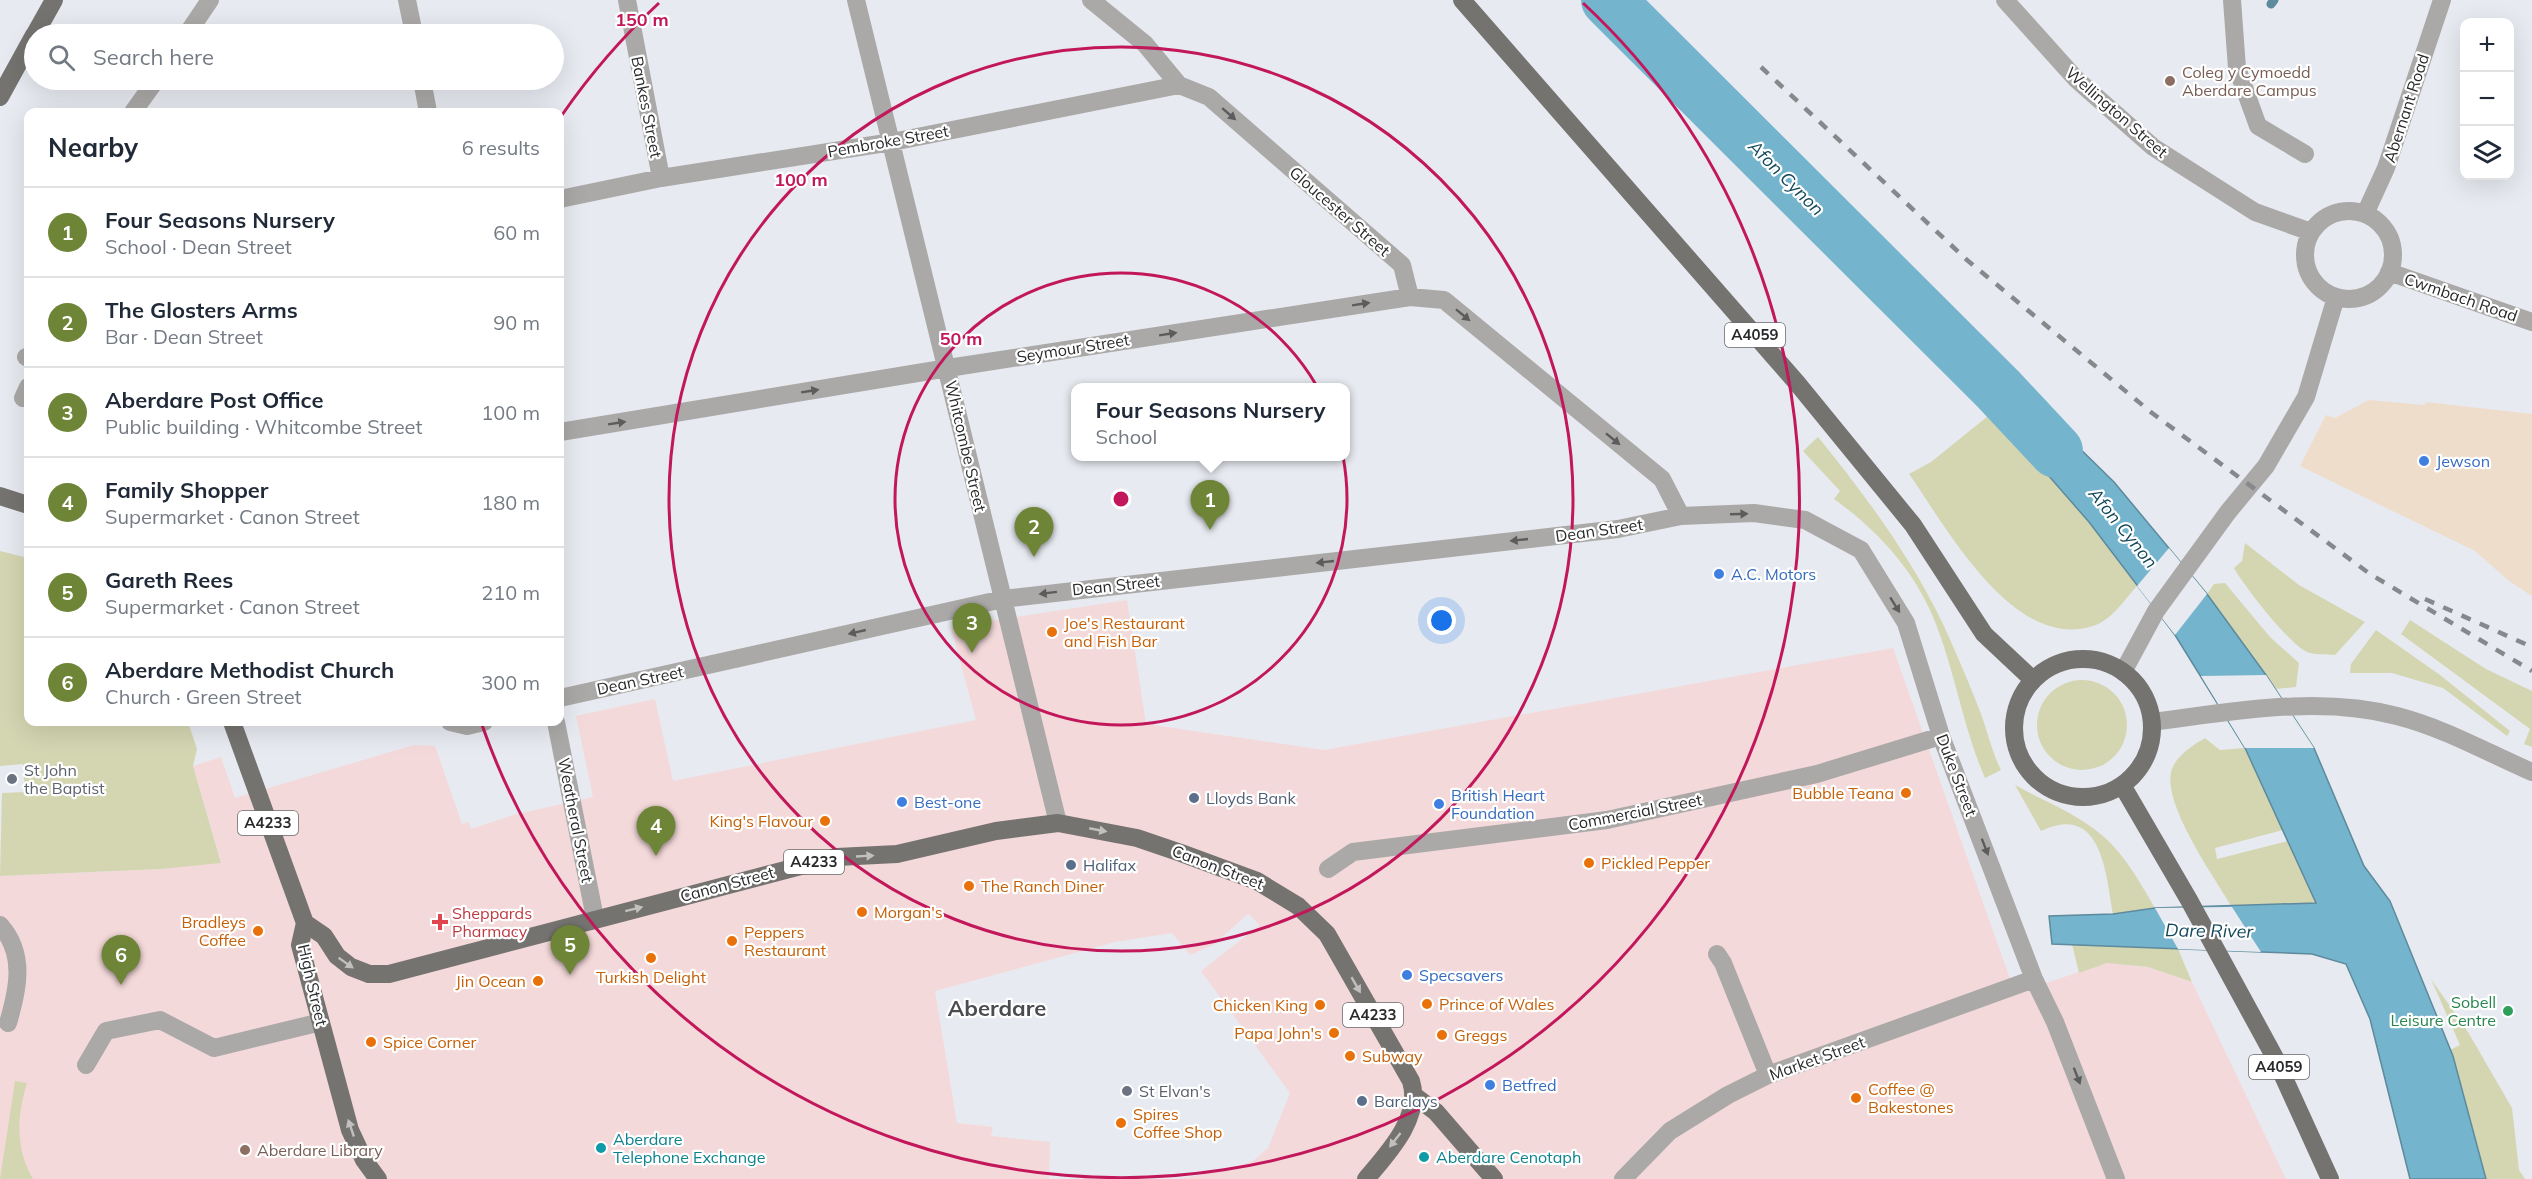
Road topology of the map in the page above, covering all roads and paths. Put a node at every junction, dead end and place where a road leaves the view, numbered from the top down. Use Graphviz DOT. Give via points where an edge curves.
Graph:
graph roads {
  1 [pos="54,0"];
  2 [pos="210,0"];
  3 [pos="407,0"];
  4 [pos="627,0"];
  5 [pos="856,0"];
  6 [pos="1091,0"];
  7 [pos="1462,0"];
  8 [pos="2005,0"];
  9 [pos="2232,0"];
  10 [pos="2442,0"];
  11 [pos="41,24"];
  12 [pos="194,24"];
  13 [pos="412,24"];
  14 [pos="24,54"];
  15 [pos="1179,85"];
  16 [pos="149,90"];
  17 [pos="424,90"];
  18 [pos="0,97"];
  19 [pos="136,108"];
  20 [pos="427,108"];
  21 [pos="892,142"];
  22 [pos="2305,153"];
  23 [pos="661,178"];
  24 [pos="564,198"];
  25 [pos="2365,214"];
  26 [pos="2311,232"];
  27 [pos="2389,272"];
  28 [pos="1410,297"];
  29 [pos="2336,297"];
  30 [pos="2532,322"];
  31 [pos="948,368"];
  32 [pos="564,431"];
  33 [pos="0,496"];
  34 [pos="24,504"];
  35 [pos="1681,516"];
  36 [pos="1003,599"];
  37 [pos="2123,672"];
  38 [pos="2033,680"];
  39 [pos="564,697"];
  40 [pos="2152,722"];
  41 [pos="233,726"];
  42 [pos="557,726"];
  43 [pos="1941,736"];
  44 [pos="2532,772"];
  45 [pos="2122,785"];
  46 [pos="1058,823"];
  47 [pos="1328,869"];
  48 [pos="595,918"];
  49 [pos="305,923"];
  50 [pos="0,925"];
  51 [pos="1717,954"];
  52 [pos="2034,979"];
  53 [pos="8,1023"];
  54 [pos="314,1024"];
  55 [pos="86,1065"];
  56 [pos="1768,1076"];
  57 [pos="1416,1097"];
  58 [pos="378,1179"];
  59 [pos="1366,1179"];
  60 [pos="1494,1179"];
  61 [pos="1623,1179"];
  62 [pos="2116,1179"];
  63 [pos="2330,1179"];
  1 -- 11 [label="main road"];
  2 -- 12 [label="street"];
  3 -- 13 [label="street"];
  4 -- 23 [label="street, Bankes Street"];
  5 -- 21 [label="street, Whitcombe Street"];
  6 -- 15 [label="street, Gloucester Street" via="1145,44"];
  7 -- 38 [label="main road, A4059" via="1797,383 1913,525 1984,634"];
  8 -- 26 [label="street, Wellington Street" via="2076,79 2153,147 2255,212"];
  9 -- 22 [label="street" via="2237,68 2258,126"];
  10 -- 25 [label="street, Abernant Road" via="2386,168"];
  14 -- 18 [label="main road"];
  15 -- 21 [label="street, Pembroke Street"];
  15 -- 28 [label="street, Gloucester Street, one-way" via="1209,97 1402,265"];
  16 -- 19 [label="street"];
  17 -- 20 [label="street"];
  21 -- 23 [label="street, Pembroke Street"];
  21 -- 31 [label="street, Whitcombe Street"];
  23 -- 24 [label="street, Pembroke Street"];
  25 -- 26 [label="street" via="2329,215"];
  25 -- 27 [label="street" via="2377,221 2391,244"];
  26 -- 29 [label="street" via="2306,244 2307,270 2314,282"];
  27 -- 29 [label="street" via="2373,291 2361,297"];
  27 -- 30 [label="street, Cwmbach Road"];
  31 -- 28 [label="street, Seymour Street, one-way"];
  28 -- 35 [label="street, one-way" via="1444,300 1662,479"];
  29 -- 37 [label="street" via="2306,397 2266,466 2156,611"];
  32 -- 31 [label="street, Seymour Street, one-way"];
  31 -- 36 [label="street, Whitcombe Street"];
  33 -- 34 [label="main road"];
  35 -- 36 [label="street, Dean Street, one-way" via="1618,529"];
  35 -- 43 [label="street, Duke Street, one-way" via="1754,513 1805,520 1861,550 1906,623"];
  36 -- 39 [label="street, Dean Street, one-way"];
  36 -- 46 [label="street, Whitcombe Street"];
  37 -- 38 [label="main road" via="2086,659 2049,668"];
  37 -- 40 [label="main road" via="2143,694"];
  38 -- 45 [label="main road" via="2021,699 2015,721 2016,743 2024,763 2038,780 2057,792 2079,797 2101,794"];
  40 -- 44 [label="street" via="2339,706 2398,716"];
  40 -- 45 [label="main road" via="2146,758"];
  41 -- 49 [label="main road, High Street / A4233"];
  42 -- 48 [label="street, Weatheral Street"];
  43 -- 47 [label="street, Commercial Street" via="1817,774 1607,820 1353,852"];
  43 -- 52 [label="street, Duke Street, one-way"];
  45 -- 63 [label="main road, A4059" via="2274,1056"];
  48 -- 46 [label="main road, Canon Street / A4233, one-way" via="837,857 897,854 996,831"];
  46 -- 57 [label="main road, Canon Street / A4233, one-way" via="1137,838 1257,881 1298,906 1327,934 1411,1081"];
  49 -- 48 [label="main road, Canon Street / A4233, one-way" via="324,936 337,956 351,967 369,974 389,974"];
  58 -- 49 [label="main road, High Street, one-way" via="350,1130 300,945"];
  50 -- 53 [label="street" via="10,937 20,978"];
  51 -- 56 [label="street"];
  52 -- 56 [label="street, Market Street"];
  52 -- 62 [label="street, Duke Street, one-way" via="2055,1022"];
  54 -- 55 [label="street" via="214,1048 160,1020 106,1031"];
  56 -- 61 [label="street, Market Street" via="1728,1095 1670,1131"];
  57 -- 59 [label="main road, one-way" via="1409,1123"];
  57 -- 60 [label="main road" via="1436,1112"];
}
